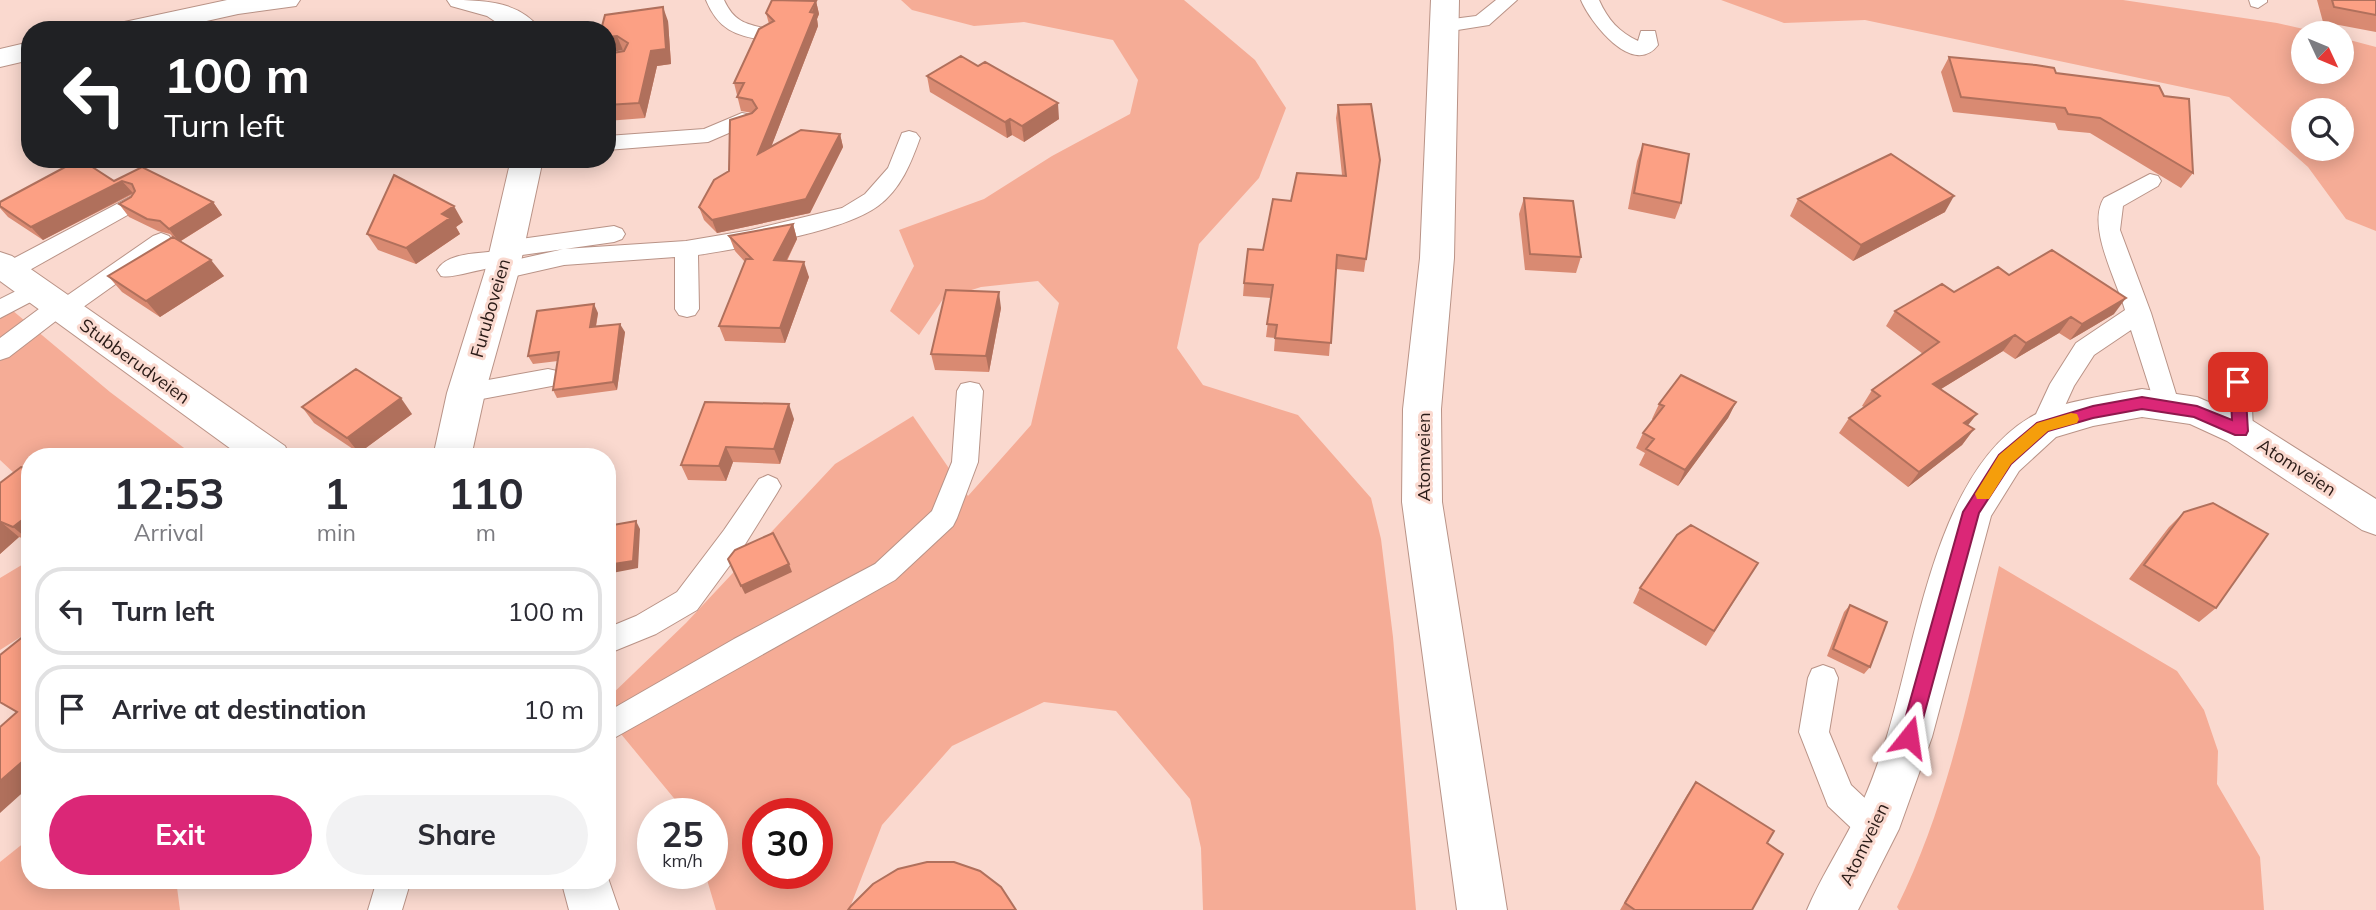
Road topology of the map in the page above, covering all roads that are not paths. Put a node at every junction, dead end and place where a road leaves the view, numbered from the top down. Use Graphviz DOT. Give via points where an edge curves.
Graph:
graph roads {
  1 [pos="286,0"];
  2 [pos="467,0"];
  3 [pos="715,0"];
  4 [pos="1478,0"];
  5 [pos="1508,0"];
  6 [pos="1591,0"];
  7 [pos="1449,17"];
  8 [pos="168,21"];
  9 [pos="513,21"];
  10 [pos="765,34"];
  11 [pos="1648,35"];
  12 [pos="21,53"];
  13 [pos="0,58"];
  14 [pos="749,120"];
  15 [pos="616,132"];
  16 [pos="909,138"];
  17 [pos="525,168"];
  18 [pos="2150,181"];
  19 [pos="132,203"];
  20 [pos="614,234"];
  21 [pos="161,241"];
  22 [pos="685,248"];
  23 [pos="504,259"];
  24 [pos="449,270"];
  25 [pos="34,288"];
  26 [pos="687,309"];
  27 [pos="0,310"];
  28 [pos="2139,313"];
  29 [pos="0,351"];
  30 [pos="548,378"];
  31 [pos="2238,382"];
  32 [pos="970,391"];
  33 [pos="466,393"];
  34 [pos="2167,407"];
  35 [pos="2043,427"];
  36 [pos="2241,431"];
  37 [pos="258,448"];
  38 [pos="454,448"];
  39 [pos="768,486"];
  40 [pos="2376,519"];
  41 [pos="616,637"];
  42 [pos="1823,678"];
  43 [pos="616,723"];
  44 [pos="1875,829"];
  45 [pos="391,889"];
  46 [pos="588,889"];
  47 [pos="384,910"];
  48 [pos="594,910"];
  49 [pos="1482,910"];
  50 [pos="1832,910"];
  1 -- 8 [label="street"];
  2 -- 9 [label="street"];
  3 -- 10 [label="lane" via="726,21 739,32"];
  4 -- 7 [label="lane"];
  5 -- 7 [label="lane" via="1482,21"];
  6 -- 11 [label="lane" via="1605,29 1616,39 1642,49 1648,45"];
  7 -- 49 [label="street, Atomveien" via="1437,258 1422,409 1422,502"];
  12 -- 13 [label="street"];
  14 -- 15 [label="lane" via="708,135"];
  16 -- 22 [label="lane" via="898,170 873,199 849,214 751,238"];
  17 -- 23 [label="street, Furuboveien"];
  18 -- 28 [label="lane" via="2112,203 2109,230"];
  19 -- 25 [label="lane"];
  20 -- 23 [label="lane"];
  21 -- 25 [label="lane"];
  22 -- 23 [label="lane"];
  22 -- 26 [label="lane"];
  23 -- 24 [label="lane" via="460,264"];
  23 -- 33 [label="street, Furuboveien"];
  25 -- 27 [label="lane"];
  25 -- 29 [label="lane"];
  25 -- 37 [label="street, Stubberudveien"];
  28 -- 34 [label="lane"];
  28 -- 35 [label="lane" via="2085,349"];
  30 -- 33 [label="lane"];
  31 -- 36 [label="lane"];
  32 -- 43 [label="lane" via="964,462 943,518 934,527 885,572"];
  33 -- 38 [label="street, Furuboveien"];
  34 -- 35 [label="street, Atomveien" via="2142,403"];
  34 -- 36 [label="street, Atomveien" via="2197,411"];
  35 -- 44 [label="street, Atomveien" via="2005,460 1972,512 1909,737"];
  36 -- 40 [label="street, Atomveien"];
  39 -- 41 [label="lane" via="687,601"];
  42 -- 44 [label="lane" via="1814,732 1839,795"];
  44 -- 50 [label="street, Atomveien"];
  45 -- 47 [label="lane"];
  46 -- 48 [label="street"];
}
